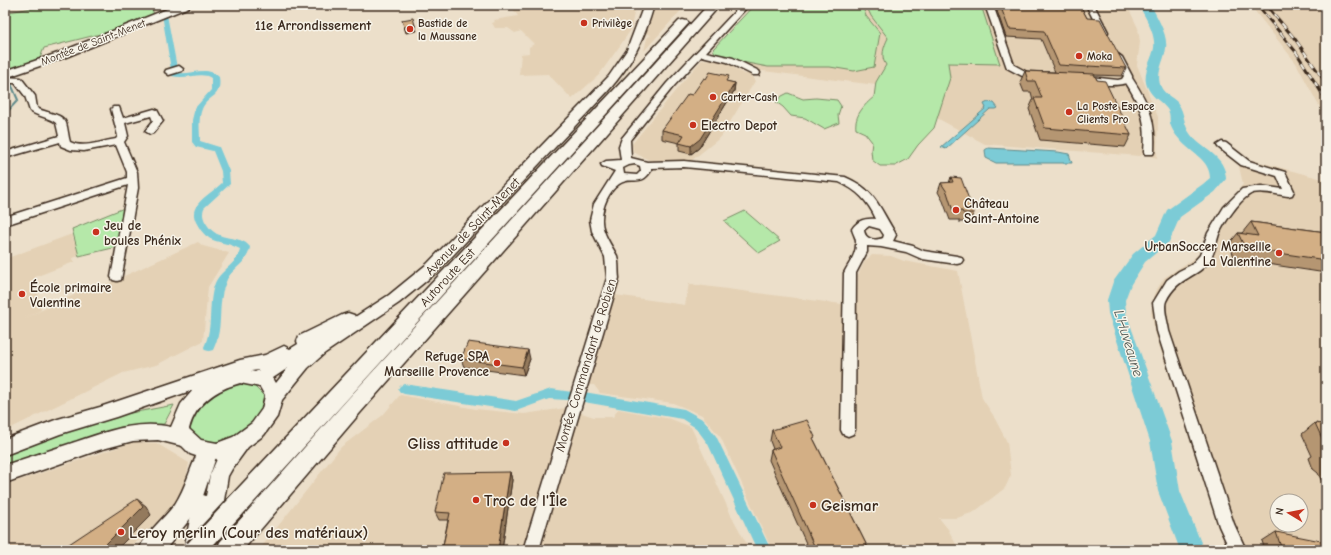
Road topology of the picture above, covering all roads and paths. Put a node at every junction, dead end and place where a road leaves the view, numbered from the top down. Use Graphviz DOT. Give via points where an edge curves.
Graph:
graph roads {
  1 [pos="186,5"];
  2 [pos="639,5"];
  3 [pos="649,5"];
  4 [pos="699,5"];
  5 [pos="714,5"];
  6 [pos="745,5"];
  7 [pos="989,5"];
  8 [pos="1090,5"];
  9 [pos="1107,37"];
  10 [pos="1114,50"];
  11 [pos="700,53"];
  12 [pos="46,61"];
  13 [pos="179,69"];
  14 [pos="169,72"];
  15 [pos="5,74"];
  16 [pos="756,74"];
  17 [pos="1052,77"];
  18 [pos="1128,79"];
  19 [pos="5,80"];
  20 [pos="18,80"];
  21 [pos="1082,80"];
  22 [pos="116,109"];
  23 [pos="119,122"];
  24 [pos="150,131"];
  25 [pos="64,138"];
  26 [pos="119,142"];
  27 [pos="1222,145"];
  28 [pos="1149,152"];
  29 [pos="5,155"];
  30 [pos="602,163"];
  31 [pos="645,168"];
  32 [pos="622,170"];
  33 [pos="825,178"];
  34 [pos="133,180"];
  35 [pos="5,221"];
  36 [pos="867,222"];
  37 [pos="883,237"];
  38 [pos="862,238"];
  39 [pos="861,252"];
  40 [pos="956,260"];
  41 [pos="117,277"];
  42 [pos="359,313"];
  43 [pos="260,378"];
  44 [pos="199,394"];
  45 [pos="274,397"];
  46 [pos="106,412"];
  47 [pos="848,430"];
  48 [pos="241,442"];
  49 [pos="5,447"];
  50 [pos="195,448"];
  51 [pos="5,474"];
  52 [pos="233,545"];
  53 [pos="150,550"];
  54 [pos="194,550"];
  55 [pos="205,550"];
  56 [pos="532,550"];
  57 [pos="1238,550"];
  1 -- 12 [label="main road, Montée de Saint-Menet"];
  2 -- 42 [label="main road, Avenue de Saint-Menet" via="625,53 606,81 422,269"];
  3 -- 45 [label="main road, Avenue de Saint-Menet" via="629,59 594,101 432,268 394,299 319,348 302,362"];
  4 -- 54 [label="highway, Autoroute Est, bridge"];
  5 -- 52 [label="highway, Autoroute Est" via="353,407"];
  6 -- 11 [label="street"];
  7 -- 17 [label="street" via="1010,66 1030,76"];
  8 -- 9 [label="street"];
  10 -- 18 [label="street"];
  11 -- 16 [label="street" via="730,60"];
  11 -- 32 [label="street" via="625,140"];
  12 -- 15 [label="main road, Montée de Saint-Menet"];
  12 -- 20 [label="street" via="21,73"];
  13 -- 14 [label="street"];
  18 -- 21 [label="street" via="1118,83"];
  18 -- 28 [label="street" via="1150,122"];
  19 -- 20 [label="street"];
  20 -- 25 [label="street" via="30,96 33,108 61,122"];
  22 -- 23 [label="street"];
  23 -- 24 [label="street" via="154,112 158,121"];
  23 -- 26 [label="street" via="123,136"];
  25 -- 26 [label="street" via="65,144 77,148"];
  25 -- 29 [label="street"];
  26 -- 34 [label="street"];
  27 -- 57 [label="street" via="1245,163 1281,174 1290,191 1246,191 1228,210 1214,233 1205,258 1195,268 1171,283 1159,303 1163,331 1227,526"];
  30 -- 32 [label="street"];
  31 -- 32 [label="street"];
  31 -- 32 [label="street" via="642,176 637,178"];
  31 -- 33 [label="street" via="695,165"];
  32 -- 56 [label="street, Montée Commandant de Robien" via="599,204 596,220 598,231 611,257 613,278 554,467"];
  33 -- 36 [label="street" via="848,186 868,201 871,216"];
  33 -- 37 [label="street" via="849,182 866,193 873,201"];
  34 -- 35 [label="street"];
  34 -- 41 [label="street"];
  36 -- 37 [label="street" via="876,222"];
  36 -- 38 [label="street" via="858,229"];
  37 -- 38 [label="street" via="868,242"];
  37 -- 39 [label="street"];
  37 -- 40 [label="street" via="922,255"];
  38 -- 39 [label="street"];
  39 -- 47 [label="street" via="850,273"];
  42 -- 43 [label="main road, Avenue de Saint-Menet"];
  42 -- 46 [label="main road" via="291,348 282,356 240,367"];
  43 -- 44 [label="main road" via="230,378 208,387"];
  43 -- 45 [label="main road" via="273,390"];
  44 -- 46 [label="main road"];
  44 -- 50 [label="main road" via="188,406 181,419 179,431"];
  45 -- 48 [label="main road" via="267,420 256,432"];
  46 -- 49 [label="main road"];
  48 -- 50 [label="main road" via="212,451"];
  48 -- 55 [label="main road" via="224,463 219,475"];
  50 -- 51 [label="main road" via="158,432 133,433"];
  50 -- 53 [label="highway" via="194,492 182,512"];
  50 -- 54 [label="main road" via="206,487"];
}
